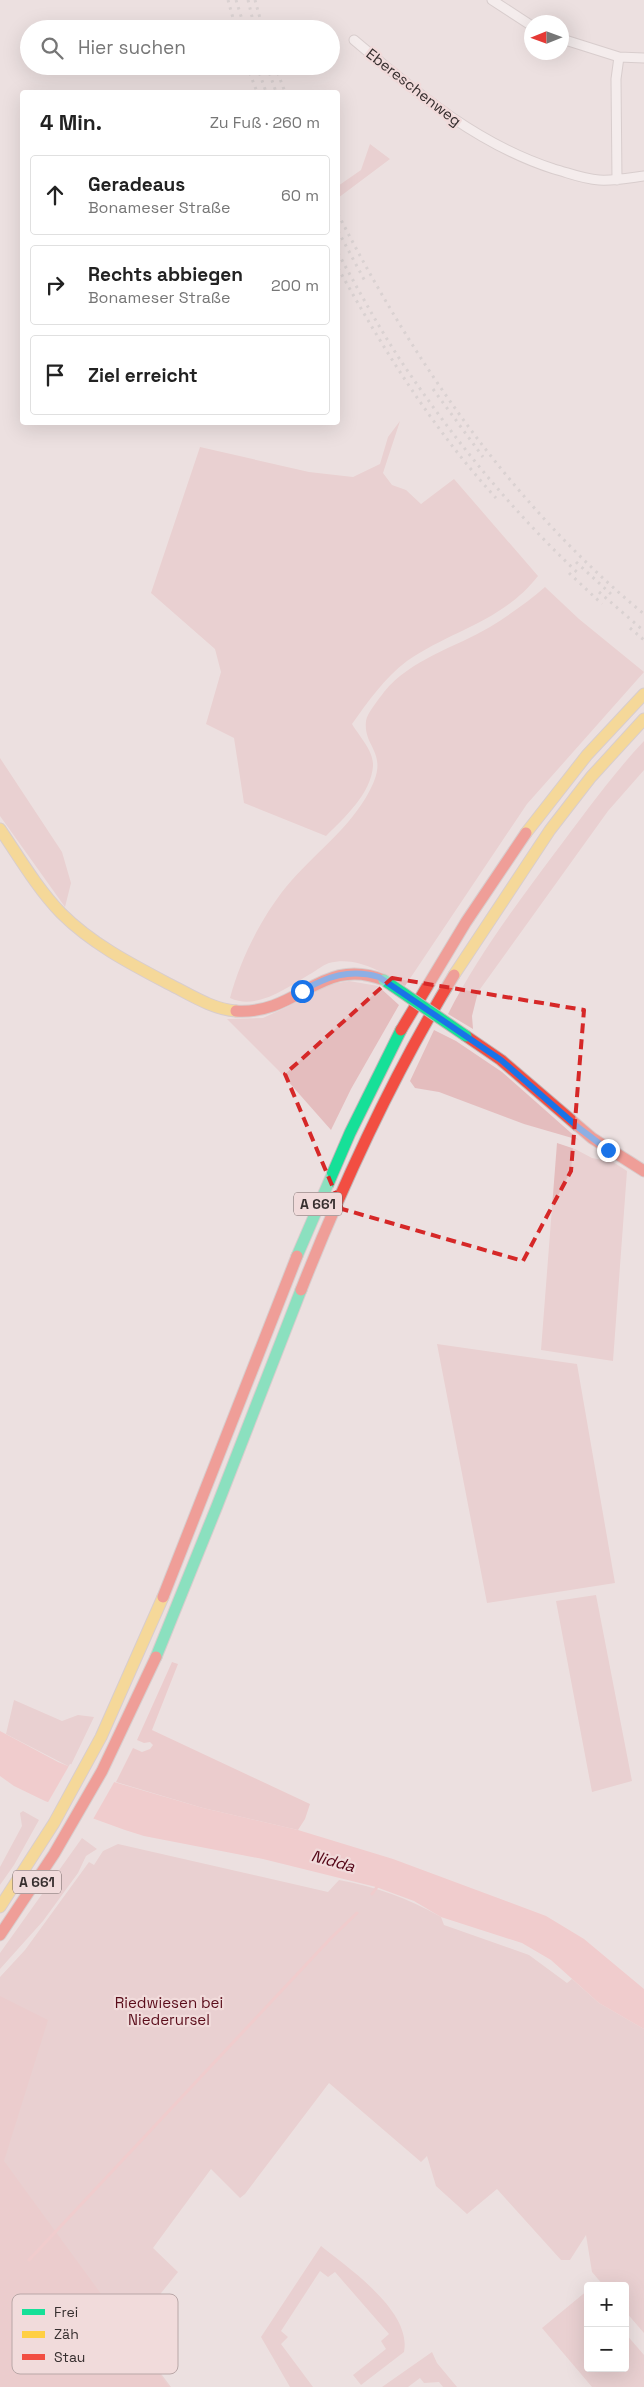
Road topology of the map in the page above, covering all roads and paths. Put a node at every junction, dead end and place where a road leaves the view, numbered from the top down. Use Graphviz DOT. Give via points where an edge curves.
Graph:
graph roads {
  1 [pos="492,0"];
  2 [pos="524,21"];
  3 [pos="354,40"];
  4 [pos="569,41"];
  5 [pos="618,57"];
  6 [pos="644,58"];
  7 [pos="644,176"];
  8 [pos="617,180"];
  9 [pos="644,694"];
  10 [pos="644,719"];
  11 [pos="0,829"];
  12 [pos="644,1171"];
  13 [pos="0,1906"];
  14 [pos="0,1935"];
  1 -- 2 [label="street"];
  3 -- 8 [label="street, Ebereschenweg" via="436,108 493,144 577,176"];
  4 -- 5 [label="street"];
  5 -- 6 [label="street"];
  5 -- 8 [label="street"];
  7 -- 8 [label="street, Ebereschenweg"];
  9 -- 13 [label="main road, A 661" via="571,774 497,876 421,996 367,1096 291,1269 173,1579 130,1676 56,1820"];
  10 -- 14 [label="main road, A 661" via="585,784 512,885 440,998 385,1098 318,1246 187,1589 154,1665 71,1828"];
  11 -- 12 [label="main road, bridge" via="46,896 84,934 128,963 215,1006 232,1011 263,1010 326,978 341,974 365,974 384,980 501,1060 592,1138"];
}
